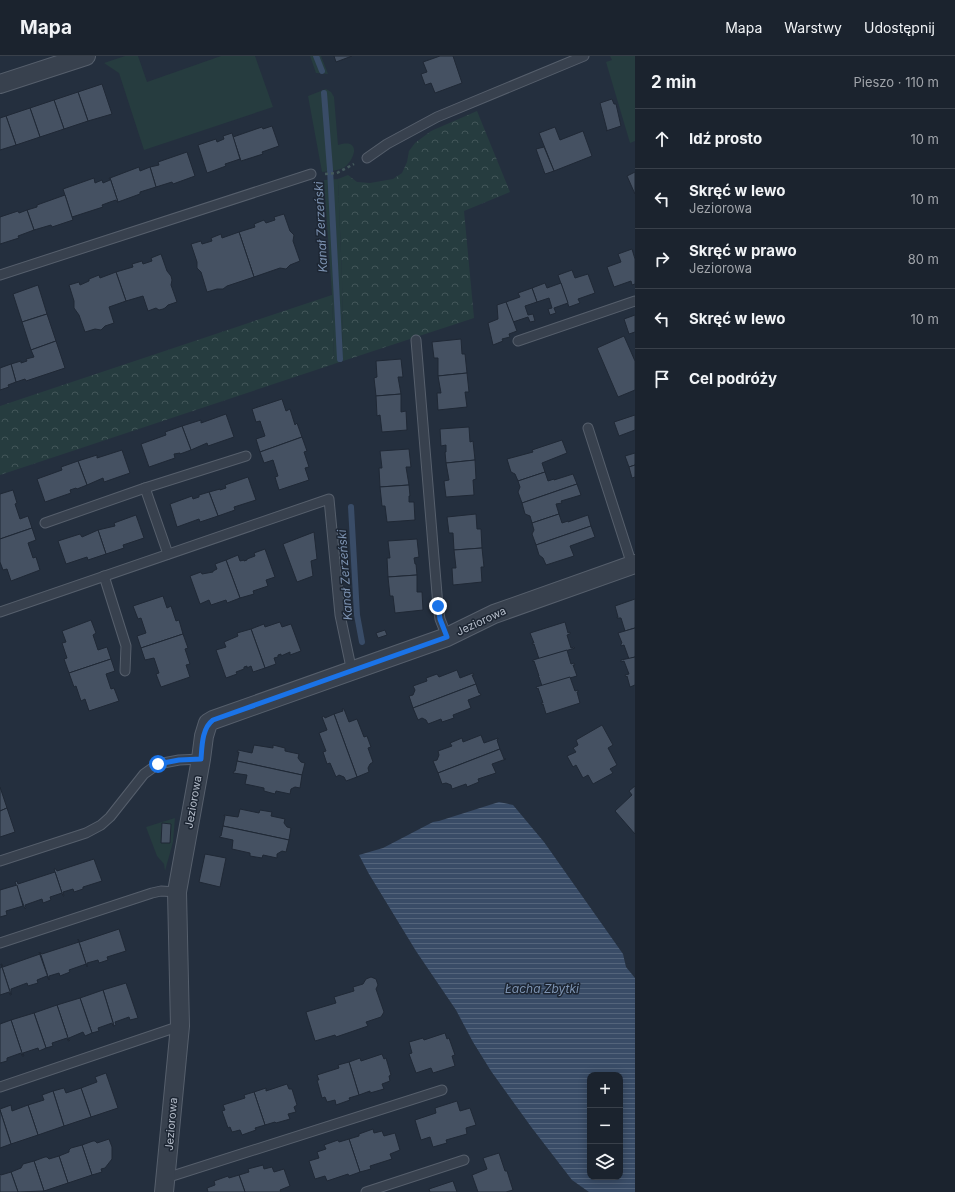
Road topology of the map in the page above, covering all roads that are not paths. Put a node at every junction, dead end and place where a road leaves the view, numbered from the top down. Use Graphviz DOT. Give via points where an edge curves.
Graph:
graph roads {
  1 [pos="86,56"];
  2 [pos="584,56"];
  3 [pos="0,84"];
  4 [pos="367,158"];
  5 [pos="311,174"];
  6 [pos="0,275"];
  7 [pos="635,301"];
  8 [pos="416,340"];
  9 [pos="518,341"];
  10 [pos="588,428"];
  11 [pos="246,456"];
  12 [pos="145,488"];
  13 [pos="45,523"];
  14 [pos="168,554"];
  15 [pos="634,565"];
  16 [pos="104,576"];
  17 [pos="0,612"];
  18 [pos="447,637"];
  19 [pos="126,671"];
  20 [pos="352,672"];
  21 [pos="201,759"];
  22 [pos="0,861"];
  23 [pos="177,892"];
  24 [pos="0,943"];
  25 [pos="180,1026"];
  26 [pos="0,1087"];
  27 [pos="442,1090"];
  28 [pos="464,1160"];
  29 [pos="161,1187"];
  30 [pos="366,1192"];
  1 -- 3 [label="street"];
  2 -- 4 [label="lane" via="437,118"];
  5 -- 6 [label="lane"];
  7 -- 9 [label="lane"];
  8 -- 18 [label="lane" via="438,606"];
  10 -- 15 [label="lane"];
  11 -- 12 [label="lane"];
  12 -- 13 [label="lane"];
  12 -- 14 [label="lane"];
  14 -- 16 [label="lane"];
  14 -- 20 [label="lane" via="329,499 340,615"];
  15 -- 18 [label="street, Jeziorowa" via="494,614"];
  16 -- 17 [label="lane"];
  16 -- 19 [label="lane" via="126,646"];
  18 -- 20 [label="street, Jeziorowa"];
  20 -- 21 [label="street, Jeziorowa" via="213,720 208,723 204,736"];
  21 -- 22 [label="lane" via="158,764 144,774 101,825 86,833"];
  21 -- 23 [label="street, Jeziorowa"];
  23 -- 24 [label="lane" via="152,893"];
  23 -- 25 [label="street, Jeziorowa"];
  25 -- 26 [label="lane"];
  25 -- 29 [label="street, Jeziorowa"];
  27 -- 29 [label="lane"];
  28 -- 30 [label="lane"];
}
